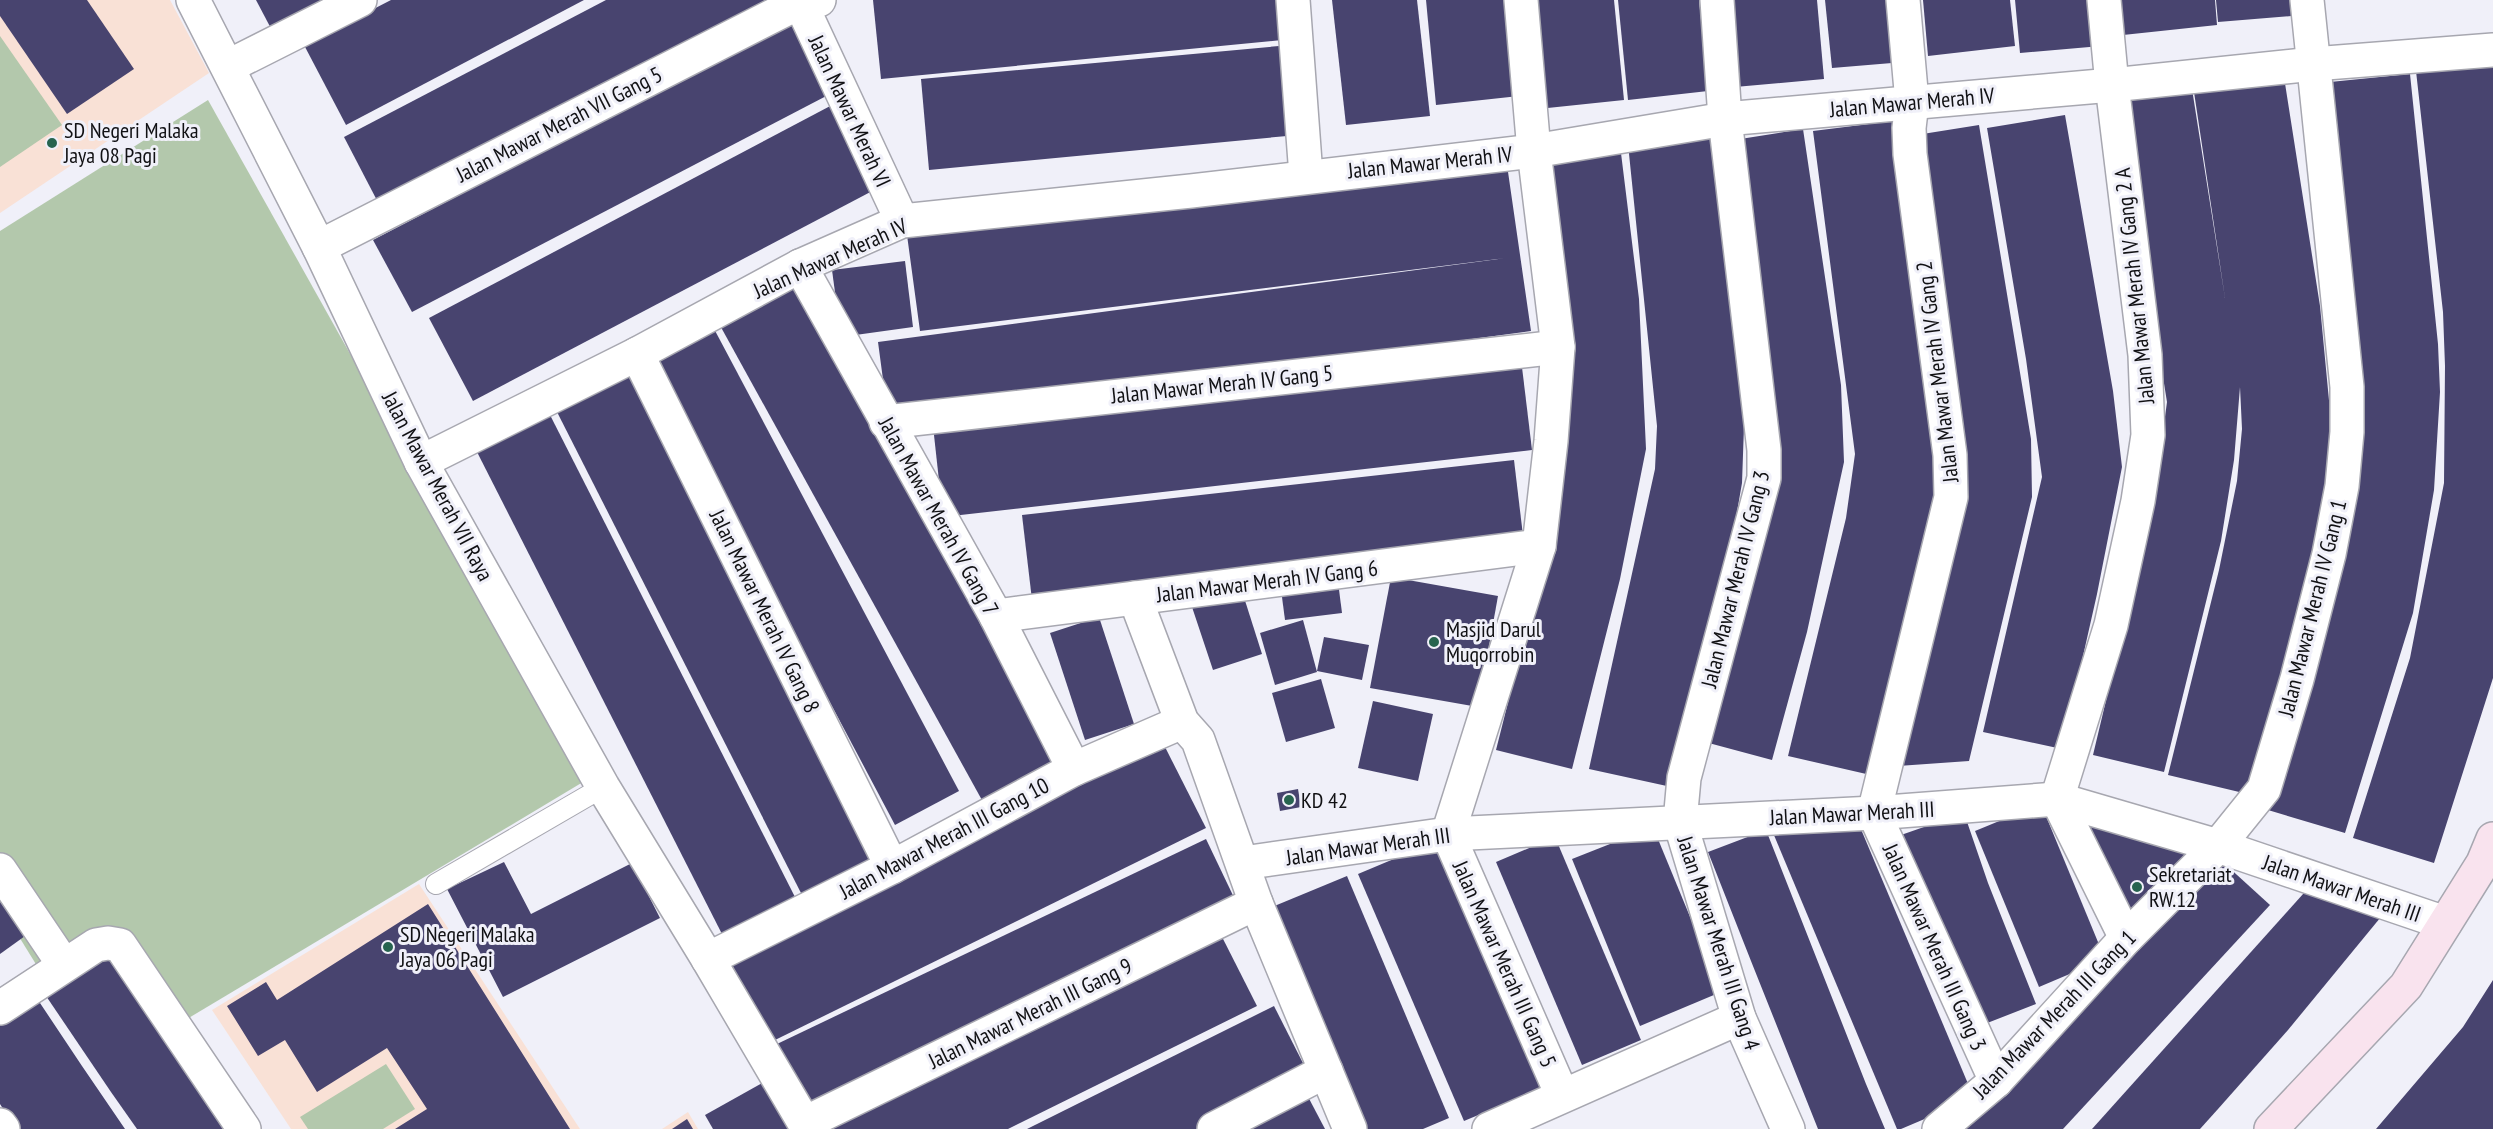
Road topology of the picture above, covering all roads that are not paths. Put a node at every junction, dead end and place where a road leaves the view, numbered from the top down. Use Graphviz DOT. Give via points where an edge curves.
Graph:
graph roads {
  1 [pos="193,0"];
  2 [pos="360,0"];
  3 [pos="1293,0"];
  4 [pos="1521,0"];
  5 [pos="1717,0"];
  6 [pos="1903,0"];
  7 [pos="2104,0"];
  8 [pos="2307,0"];
  9 [pos="806,1"];
  10 [pos="2493,50"];
  11 [pos="2313,64"];
  12 [pos="229,66"];
  13 [pos="2112,85"];
  14 [pos="1912,102"];
  15 [pos="1725,119"];
  16 [pos="1534,151"];
  17 [pos="1306,176"];
  18 [pos="902,221"];
  19 [pos="319,247"];
  20 [pos="800,266"];
  21 [pos="1558,347"];
  22 [pos="637,354"];
  23 [pos="886,422"];
  24 [pos="421,462"];
  25 [pos="1539,546"];
  26 [pos="1135,598"];
  27 [pos="996,616"];
  28 [pos="1182,722"];
  29 [pos="1074,769"];
  30 [pos="603,786"];
  31 [pos="2057,799"];
  32 [pos="1874,813"];
  33 [pos="1680,822"];
  34 [pos="1448,834"];
  35 [pos="2218,846"];
  36 [pos="2490,855"];
  37 [pos="1243,863"];
  38 [pos="892,867"];
  39 [pos="0,870"];
  40 [pos="436,884"];
  41 [pos="1256,903"];
  42 [pos="2445,923"];
  43 [pos="2126,938"];
  44 [pos="708,959"];
  45 [pos="64,965"];
  46 [pos="0,1008"];
  47 [pos="1739,1018"];
  48 [pos="1326,1071"];
  49 [pos="1996,1081"];
  50 [pos="1562,1095"];
  51 [pos="0,1125"];
  52 [pos="806,1126"];
  53 [pos="3,1129"];
  54 [pos="244,1129"];
  55 [pos="1214,1129"];
  56 [pos="1350,1129"];
  57 [pos="1489,1129"];
  58 [pos="1788,1129"];
  59 [pos="1939,1129"];
  60 [pos="2271,1129"];
  1 -- 12 [label="street, Jalan Mawar Merah VII Raya"];
  2 -- 12 [label="street"];
  3 -- 17 [label="street"];
  4 -- 16 [label="street"];
  5 -- 15 [label="street, Jalan Mawar Merah IV Gang 3"];
  6 -- 14 [label="street, Jalan Mawar Merah IV Gang 2"];
  7 -- 13 [label="street, Jalan Mawar Merah IV Gang 2 A"];
  8 -- 11 [label="street, Jalan Mawar Merah IV Gang 1"];
  9 -- 18 [label="street, Jalan Mawar Merah VI"];
  9 -- 19 [label="street, Jalan Mawar Merah VII Gang 5"];
  10 -- 11 [label="street, Jalan Mawar Merah IV"];
  11 -- 13 [label="street, Jalan Mawar Merah IV"];
  11 -- 35 [label="street, Jalan Mawar Merah IV Gang 1" via="2347,387 2342,486 2317,607 2265,789"];
  12 -- 19 [label="street, Jalan Mawar Merah VII Raya"];
  13 -- 14 [label="street, Jalan Mawar Merah IV"];
  13 -- 31 [label="street, Jalan Mawar Merah IV Gang 2 A" via="2145,355 2148,435 2112,625"];
  14 -- 15 [label="street, Jalan Mawar Merah IV"];
  14 -- 32 [label="street, Jalan Mawar Merah IV Gang 2" via="1910,154 1950,455 1951,497"];
  15 -- 16 [label="street, Jalan Mawar Merah IV"];
  15 -- 33 [label="street, Jalan Mawar Merah IV Gang 3" via="1764,450 1764,478 1684,778"];
  16 -- 17 [label="street, Jalan Mawar Merah IV"];
  16 -- 21 [label="street"];
  17 -- 18 [label="street, Jalan Mawar Merah IV"];
  18 -- 20 [label="street, Jalan Mawar Merah IV"];
  19 -- 24 [label="street, Jalan Mawar Merah VII Raya"];
  20 -- 22 [label="street, Jalan Mawar Merah IV"];
  20 -- 23 [label="street, Jalan Mawar Merah IV Gang 7"];
  21 -- 23 [label="street, Jalan Mawar Merah IV Gang 5"];
  21 -- 25 [label="street"];
  22 -- 24 [label="street, Jalan Mawar Merah IV"];
  22 -- 38 [label="street, Jalan Mawar Merah IV Gang 8"];
  23 -- 27 [label="street, Jalan Mawar Merah IV Gang 7"];
  24 -- 30 [label="street, Jalan Mawar Merah VII Raya"];
  25 -- 26 [label="street, Jalan Mawar Merah IV Gang 6"];
  25 -- 34 [label="street"];
  26 -- 27 [label="street, Jalan Mawar Merah IV Gang 6"];
  26 -- 28 [label="street"];
  27 -- 29 [label="street, Jalan Mawar Merah IV Gang 7"];
  28 -- 29 [label="street, Jalan Mawar Merah III Gang 10"];
  28 -- 37 [label="street" via="1198,740"];
  29 -- 38 [label="street, Jalan Mawar Merah III Gang 10"];
  30 -- 40 [label="lane"];
  30 -- 44 [label="street, Jalan Mawar Merah VII Raya"];
  31 -- 32 [label="street, Jalan Mawar Merah III"];
  31 -- 35 [label="street, Jalan Mawar Merah III"];
  31 -- 43 [label="street"];
  32 -- 33 [label="street, Jalan Mawar Merah III"];
  32 -- 49 [label="street, Jalan Mawar Merah III Gang 3"];
  33 -- 34 [label="street, Jalan Mawar Merah III"];
  33 -- 47 [label="street, Jalan Mawar Merah III Gang 4"];
  34 -- 37 [label="street, Jalan Mawar Merah III"];
  34 -- 50 [label="street, Jalan Mawar Merah III Gang 5"];
  35 -- 42 [label="street, Jalan Mawar Merah III"];
  35 -- 43 [label="street, Jalan Mawar Merah III Gang 1"];
  36 -- 42 [label="street"];
  37 -- 41 [label="street"];
  38 -- 44 [label="street, Jalan Mawar Merah III Gang 10"];
  39 -- 45 [label="street"];
  41 -- 48 [label="street"];
  41 -- 52 [label="street, Jalan Mawar Merah III Gang 9"];
  42 -- 60 [label="street" via="2406,986"];
  43 -- 49 [label="street, Jalan Mawar Merah III Gang 1"];
  44 -- 52 [label="street, Jalan Mawar Merah VII Raya"];
  45 -- 46 [label="street"];
  45 -- 54 [label="street" via="96,945 120,945"];
  47 -- 50 [label="street"];
  47 -- 58 [label="street, Jalan Mawar Merah III Gang 4"];
  48 -- 55 [label="street"];
  48 -- 56 [label="street"];
  49 -- 59 [label="street, Jalan Mawar Merah III Gang 1"];
  50 -- 57 [label="street"];
  51 -- 53 [label="street"];
}
